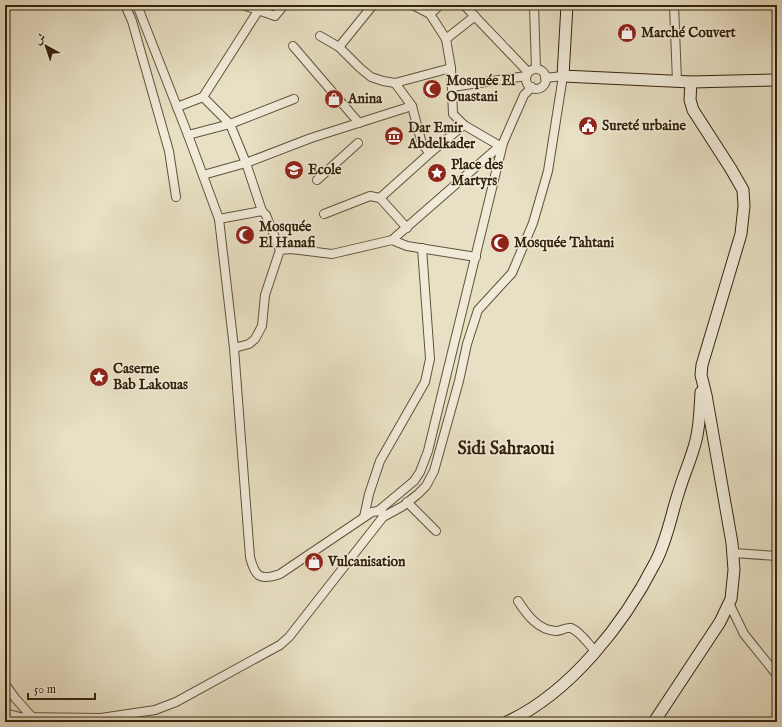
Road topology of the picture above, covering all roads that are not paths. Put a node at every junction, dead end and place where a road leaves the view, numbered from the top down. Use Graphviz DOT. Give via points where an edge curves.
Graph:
graph roads {
  1 [pos="125,5"];
  2 [pos="137,5"];
  3 [pos="243,5"];
  4 [pos="284,5"];
  5 [pos="373,5"];
  6 [pos="413,5"];
  7 [pos="440,5"];
  8 [pos="464,5"];
  9 [pos="534,5"];
  10 [pos="567,5"];
  11 [pos="674,5"];
  12 [pos="258,11"];
  13 [pos="430,14"];
  14 [pos="474,16"];
  15 [pos="320,36"];
  16 [pos="446,39"];
  17 [pos="293,46"];
  18 [pos="340,47"];
  19 [pos="450,68"];
  20 [pos="530,72"];
  21 [pos="564,76"];
  22 [pos="545,78"];
  23 [pos="777,80"];
  24 [pos="677,81"];
  25 [pos="691,82"];
  26 [pos="395,83"];
  27 [pos="452,87"];
  28 [pos="532,87"];
  29 [pos="203,96"];
  30 [pos="294,99"];
  31 [pos="412,106"];
  32 [pos="177,108"];
  33 [pos="359,123"];
  34 [pos="230,124"];
  35 [pos="464,125"];
  36 [pos="188,136"];
  37 [pos="358,144"];
  38 [pos="501,145"];
  39 [pos="430,153"];
  40 [pos="246,163"];
  41 [pos="203,175"];
  42 [pos="317,180"];
  43 [pos="176,197"];
  44 [pos="380,198"];
  45 [pos="262,211"];
  46 [pos="324,214"];
  47 [pos="219,219"];
  48 [pos="407,228"];
  49 [pos="392,240"];
  50 [pos="422,248"];
  51 [pos="280,250"];
  52 [pos="476,257"];
  53 [pos="234,348"];
  54 [pos="701,375"];
  55 [pos="407,502"];
  56 [pos="381,514"];
  57 [pos="364,517"];
  58 [pos="436,531"];
  59 [pos="733,552"];
  60 [pos="777,556"];
  61 [pos="518,601"];
  62 [pos="729,603"];
  63 [pos="596,652"];
  64 [pos="777,675"];
  65 [pos="5,684"];
  66 [pos="5,713"];
  67 [pos="32,717"];
  68 [pos="507,722"];
  69 [pos="654,722"];
  1 -- 43 [label="street" via="132,21 169,151"];
  2 -- 32 [label="street"];
  3 -- 12 [label="street"];
  4 -- 12 [label="street" via="275,16"];
  5 -- 18 [label="street"];
  6 -- 13 [label="street"];
  7 -- 13 [label="street"];
  8 -- 14 [label="street"];
  9 -- 20 [label="street"];
  10 -- 21 [label="main road"];
  11 -- 24 [label="street"];
  12 -- 29 [label="street"];
  13 -- 16 [label="street"];
  14 -- 16 [label="street"];
  14 -- 20 [label="street"];
  15 -- 18 [label="street"];
  16 -- 19 [label="street"];
  17 -- 33 [label="street"];
  18 -- 26 [label="street" via="371,77"];
  19 -- 26 [label="street"];
  19 -- 27 [label="street"];
  20 -- 22 [label="street" via="541,71"];
  20 -- 27 [label="street"];
  20 -- 28 [label="street" via="527,83"];
  21 -- 22 [label="street"];
  21 -- 24 [label="main road"];
  21 -- 55 [label="street" via="548,171 532,223 512,273 478,310 434,471 426,486"];
  22 -- 28 [label="street" via="542,85"];
  23 -- 25 [label="main road"];
  24 -- 25 [label="main road"];
  25 -- 54 [label="main road" via="690,100 693,110 743,190 744,206 741,234 709,338"];
  26 -- 31 [label="street"];
  27 -- 35 [label="street" via="454,114"];
  28 -- 38 [label="street" via="524,95"];
  29 -- 32 [label="street"];
  29 -- 34 [label="street"];
  30 -- 34 [label="street"];
  31 -- 33 [label="street"];
  31 -- 39 [label="street" via="422,144"];
  32 -- 36 [label="street"];
  33 -- 40 [label="street" via="310,138"];
  34 -- 36 [label="street"];
  34 -- 40 [label="street"];
  35 -- 38 [label="street"];
  35 -- 39 [label="street"];
  36 -- 41 [label="street"];
  37 -- 42 [label="street"];
  38 -- 48 [label="street"];
  38 -- 52 [label="street"];
  39 -- 44 [label="street"];
  40 -- 41 [label="street"];
  40 -- 45 [label="street"];
  41 -- 47 [label="street"];
  44 -- 46 [label="street" via="370,196"];
  44 -- 48 [label="street"];
  45 -- 47 [label="street"];
  45 -- 51 [label="street"];
  47 -- 53 [label="street"];
  48 -- 49 [label="street"];
  49 -- 50 [label="street"];
  49 -- 51 [label="street" via="332,254"];
  50 -- 52 [label="street"];
  50 -- 57 [label="street" via="430,359 426,382 380,462"];
  51 -- 53 [label="street" via="265,295 262,326 256,339"];
  52 -- 56 [label="street" via="428,451 414,481"];
  53 -- 57 [label="street" via="250,557 259,576 268,578 280,574"];
  54 -- 59 [label="main road"];
  54 -- 63 [label="main road" via="700,422 696,441 662,546 634,599"];
  55 -- 56 [label="street"];
  55 -- 58 [label="street"];
  56 -- 57 [label="street" via="372,512"];
  56 -- 67 [label="street" via="289,637 271,651 176,702 155,710 101,718"];
  59 -- 60 [label="street"];
  59 -- 62 [label="main road" via="734,570"];
  61 -- 63 [label="street" via="525,612 544,629 572,629"];
  62 -- 64 [label="street" via="744,634"];
  62 -- 69 [label="main road" via="720,622"];
  63 -- 68 [label="main road" via="554,692"];
  65 -- 67 [label="street"];
  66 -- 67 [label="street"];
}
